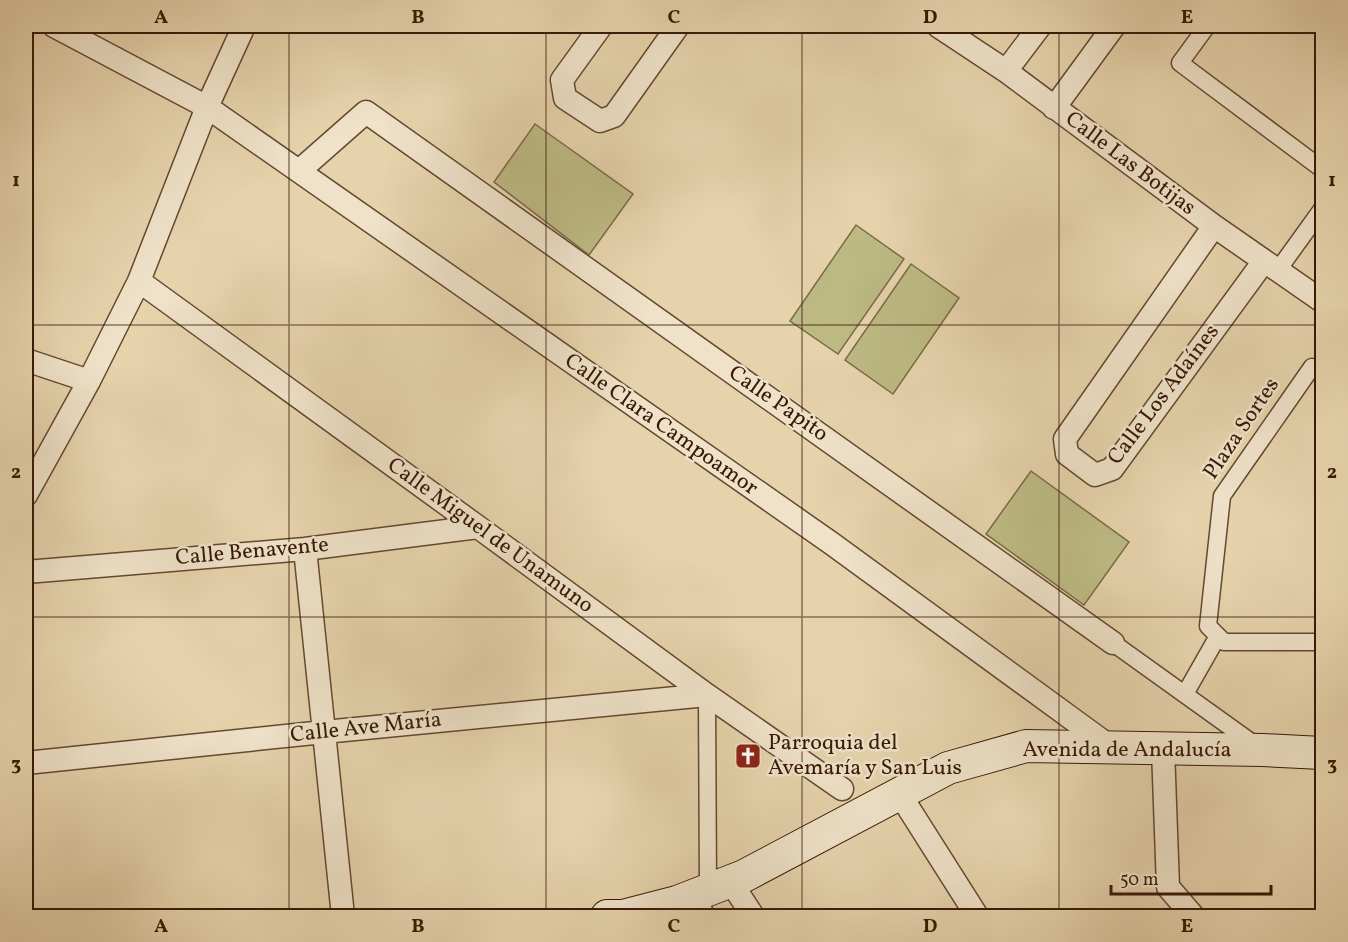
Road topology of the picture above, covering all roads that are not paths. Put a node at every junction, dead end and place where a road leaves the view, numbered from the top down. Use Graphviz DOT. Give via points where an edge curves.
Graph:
graph roads {
  1 [pos="54,26"];
  2 [pos="227,26"];
  3 [pos="243,26"];
  4 [pos="598,26"];
  5 [pos="678,26"];
  6 [pos="939,26"];
  7 [pos="1040,26"];
  8 [pos="1114,26"];
  9 [pos="1207,26"];
  10 [pos="1006,71"];
  11 [pos="207,107"];
  12 [pos="1054,108"];
  13 [pos="1323,169"];
  14 [pos="299,171"];
  15 [pos="1323,208"];
  16 [pos="1214,226"];
  17 [pos="1271,266"];
  18 [pos="139,281"];
  19 [pos="1323,301"];
  20 [pos="26,360"];
  21 [pos="1323,374"];
  22 [pos="89,381"];
  23 [pos="26,495"];
  24 [pos="478,527"];
  25 [pos="304,549"];
  26 [pos="26,572"];
  27 [pos="1218,636"];
  28 [pos="1323,642"];
  29 [pos="1113,643"];
  30 [pos="1185,694"];
  31 [pos="707,696"];
  32 [pos="324,732"];
  33 [pos="1112,748"];
  34 [pos="1163,749"];
  35 [pos="1263,750"];
  36 [pos="1323,753"];
  37 [pos="26,763"];
  38 [pos="842,789"];
  39 [pos="899,794"];
  40 [pos="712,895"];
  41 [pos="669,910"];
  42 [pos="343,916"];
  43 [pos="612,916"];
  44 [pos="753,916"];
  45 [pos="977,916"];
  46 [pos="1194,916"];
  1 -- 11 [label="street, Calle Clara Campoamor"];
  2 -- 11 [label="street"];
  3 -- 11 [label="street"];
  4 -- 5 [label="street" via="561,80 565,98 600,122 614,116"];
  6 -- 10 [label="street, Calle Las Botijas"];
  7 -- 10 [label="street"];
  8 -- 12 [label="street"];
  9 -- 13 [label="street" via="1180,63"];
  10 -- 12 [label="street, Calle Las Botijas"];
  11 -- 14 [label="street, Calle Clara Campoamor"];
  11 -- 18 [label="street"];
  12 -- 16 [label="street, Calle Las Botijas"];
  14 -- 29 [label="street, Calle Papito" via="369,106"];
  14 -- 33 [label="street, Calle Clara Campoamor" via="831,543"];
  15 -- 17 [label="street"];
  16 -- 17 [label="street, Calle Las Botijas"];
  16 -- 17 [label="street, Calle Los Adaínes" via="1065,439 1066,454 1095,475 1112,469"];
  17 -- 19 [label="street, Calle Las Botijas"];
  18 -- 22 [label="street"];
  18 -- 24 [label="street, Calle Miguel de Unamuno"];
  20 -- 22 [label="street"];
  21 -- 27 [label="street, Plaza Sortes" via="1312,367 1222,496 1208,626"];
  22 -- 23 [label="street"];
  24 -- 25 [label="street, Calle Benavente"];
  24 -- 31 [label="street, Calle Miguel de Unamuno"];
  25 -- 26 [label="street, Calle Benavente"];
  25 -- 32 [label="street"];
  27 -- 28 [label="street" via="1224,642"];
  27 -- 30 [label="street"];
  29 -- 30 [label="street, Calle Papito"];
  30 -- 35 [label="street, Calle Papito"];
  31 -- 32 [label="street, Calle Ave María"];
  31 -- 38 [label="street, Calle Miguel de Unamuno"];
  31 -- 40 [label="street"];
  32 -- 37 [label="street, Calle Ave María"];
  32 -- 42 [label="street"];
  33 -- 34 [label="main road, Avenida de Andalucía"];
  33 -- 39 [label="main road, Avenida de Andalucía" via="1026,746 948,768"];
  34 -- 35 [label="main road, Avenida de Andalucía"];
  34 -- 46 [label="street" via="1168,887"];
  35 -- 36 [label="main road, Avenida de Andalucía"];
  39 -- 40 [label="main road, Avenida de Andalucía"];
  39 -- 45 [label="street"];
  40 -- 41 [label="main road, Avenida de Andalucía"];
  40 -- 44 [label="street"];
  41 -- 43 [label="main road, Avenida de Andalucía"];
}
